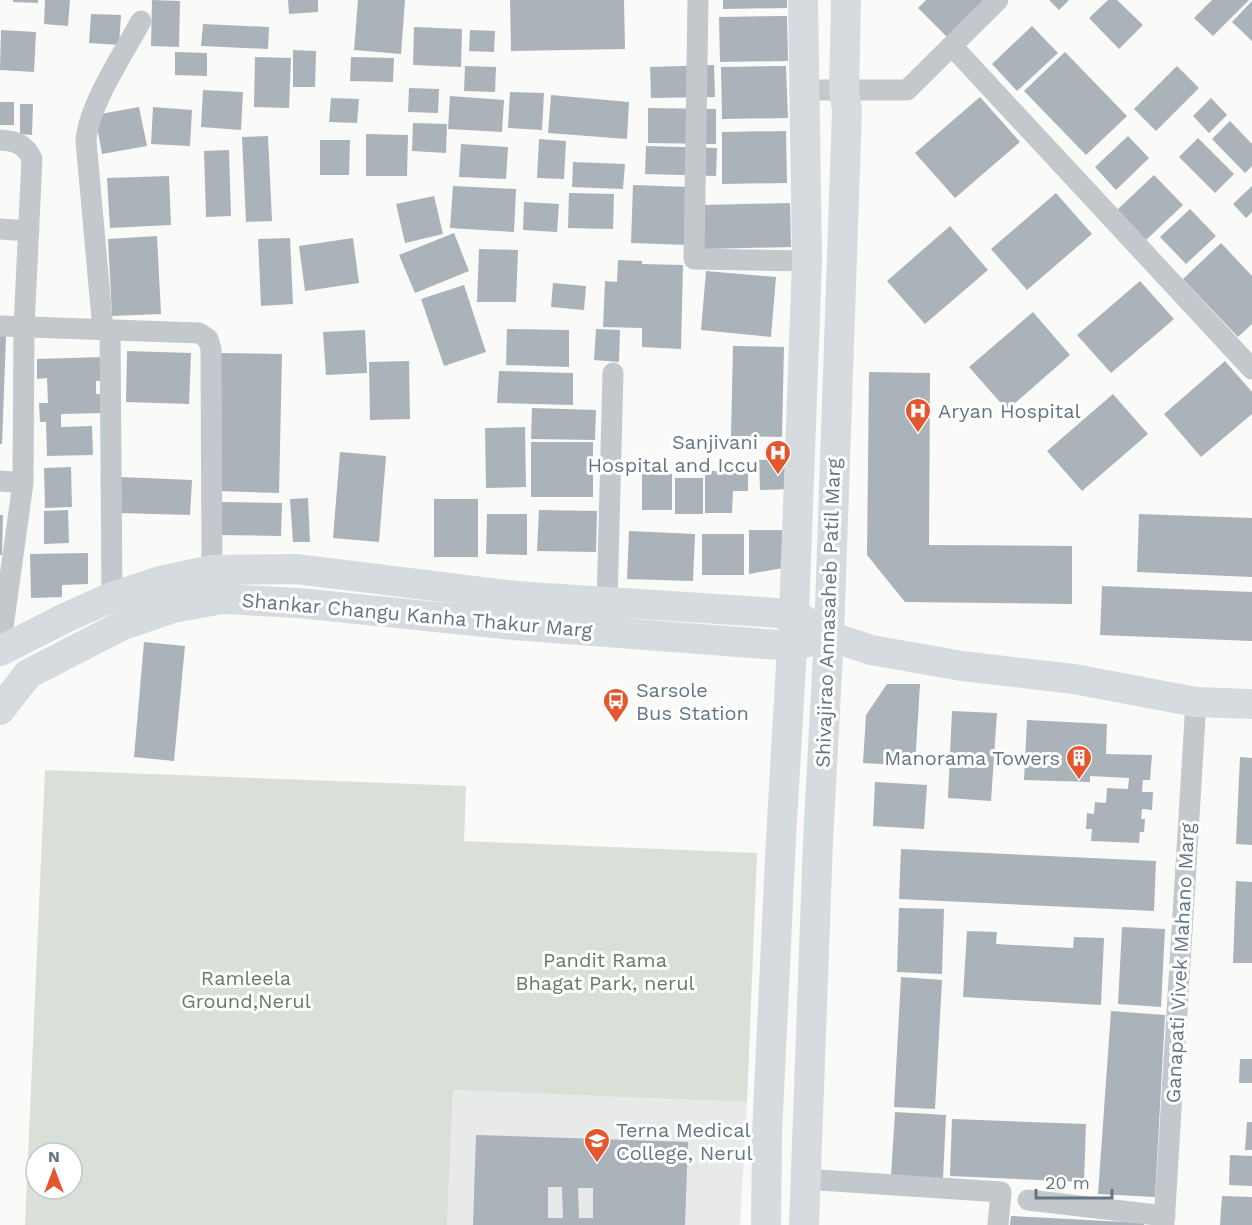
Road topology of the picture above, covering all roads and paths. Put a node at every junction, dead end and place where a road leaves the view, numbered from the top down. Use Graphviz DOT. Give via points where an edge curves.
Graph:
graph roads {
  1 [pos="698,0"];
  2 [pos="802,0"];
  3 [pos="846,0"];
  4 [pos="998,0"];
  5 [pos="141,21"];
  6 [pos="952,46"];
  7 [pos="803,90"];
  8 [pos="844,91"];
  9 [pos="0,140"];
  10 [pos="0,230"];
  11 [pos="28,231"];
  12 [pos="807,261"];
  13 [pos="0,326"];
  14 [pos="24,327"];
  15 [pos="107,330"];
  16 [pos="1252,369"];
  17 [pos="613,373"];
  18 [pos="0,481"];
  19 [pos="23,483"];
  20 [pos="296,569"];
  21 [pos="212,570"];
  22 [pos="112,597"];
  23 [pos="294,603"];
  24 [pos="607,603"];
  25 [pos="794,614"];
  26 [pos="829,636"];
  27 [pos="792,645"];
  28 [pos="0,650"];
  29 [pos="28,674"];
  30 [pos="1196,702"];
  31 [pos="1252,704"];
  32 [pos="0,710"];
  33 [pos="804,1179"];
  34 [pos="1028,1200"];
  35 [pos="1165,1221"];
  36 [pos="766,1225"];
  37 [pos="804,1225"];
  38 [pos="998,1225"];
  1 -- 12 [label="street" via="694,258"];
  2 -- 7 [label="main road, Shivajirao Annasaheb Patil Marg"];
  3 -- 8 [label="main road, Shivajirao Annasaheb Patil Marg"];
  4 -- 6 [label="street"];
  5 -- 15 [label="street" via="87,129"];
  6 -- 8 [label="street" via="907,90"];
  6 -- 16 [label="street"];
  7 -- 8 [label="street"];
  7 -- 12 [label="main road, Shivajirao Annasaheb Patil Marg"];
  8 -- 26 [label="main road, Shivajirao Annasaheb Patil Marg" via="847,110"];
  9 -- 11 [label="street" via="15,141 27,149 32,159"];
  10 -- 11 [label="street"];
  11 -- 14 [label="street"];
  12 -- 25 [label="main road, Shivajirao Annasaheb Patil Marg"];
  13 -- 14 [label="street"];
  14 -- 15 [label="street"];
  14 -- 19 [label="street"];
  15 -- 21 [label="street" via="199,333 208,339"];
  15 -- 22 [label="street"];
  17 -- 24 [label="street"];
  18 -- 19 [label="street"];
  19 -- 28 [label="street"];
  20 -- 21 [label="main road, Shankar Changu Kanha Thakur Marg"];
  20 -- 23 [label="main road"];
  20 -- 24 [label="main road, Shankar Changu Kanha Thakur Marg" via="515,596"];
  21 -- 22 [label="main road, Shankar Changu Kanha Thakur Marg"];
  22 -- 28 [label="main road, Shankar Changu Kanha Thakur Marg"];
  23 -- 27 [label="main road, Shankar Changu Kanha Thakur Marg" via="514,625"];
  23 -- 29 [label="main road, Shankar Changu Kanha Thakur Marg" via="222,599 173,609 123,625"];
  24 -- 25 [label="main road, Shankar Changu Kanha Thakur Marg"];
  25 -- 26 [label="main road, Shankar Changu Kanha Thakur Marg"];
  25 -- 27 [label="main road, Shivajirao Annasaheb Patil Marg"];
  26 -- 27 [label="main road, Shankar Changu Kanha Thakur Marg"];
  26 -- 30 [label="main road, Shankar Changu Kanha Thakur Marg" via="872,650 962,666 1074,679"];
  26 -- 33 [label="main road, Shivajirao Annasaheb Patil Marg"];
  27 -- 36 [label="main road, Shivajirao Annasaheb Patil Marg"];
  28 -- 29 [label="main road"];
  29 -- 32 [label="main road, Shankar Changu Kanha Thakur Marg"];
  30 -- 31 [label="main road, Shankar Changu Kanha Thakur Marg"];
  30 -- 35 [label="street, Ganapati Vivek Mahano Marg"];
  33 -- 37 [label="main road, Shivajirao Annasaheb Patil Marg"];
  33 -- 38 [label="street" via="1001,1192"];
  34 -- 35 [label="street"];
}
